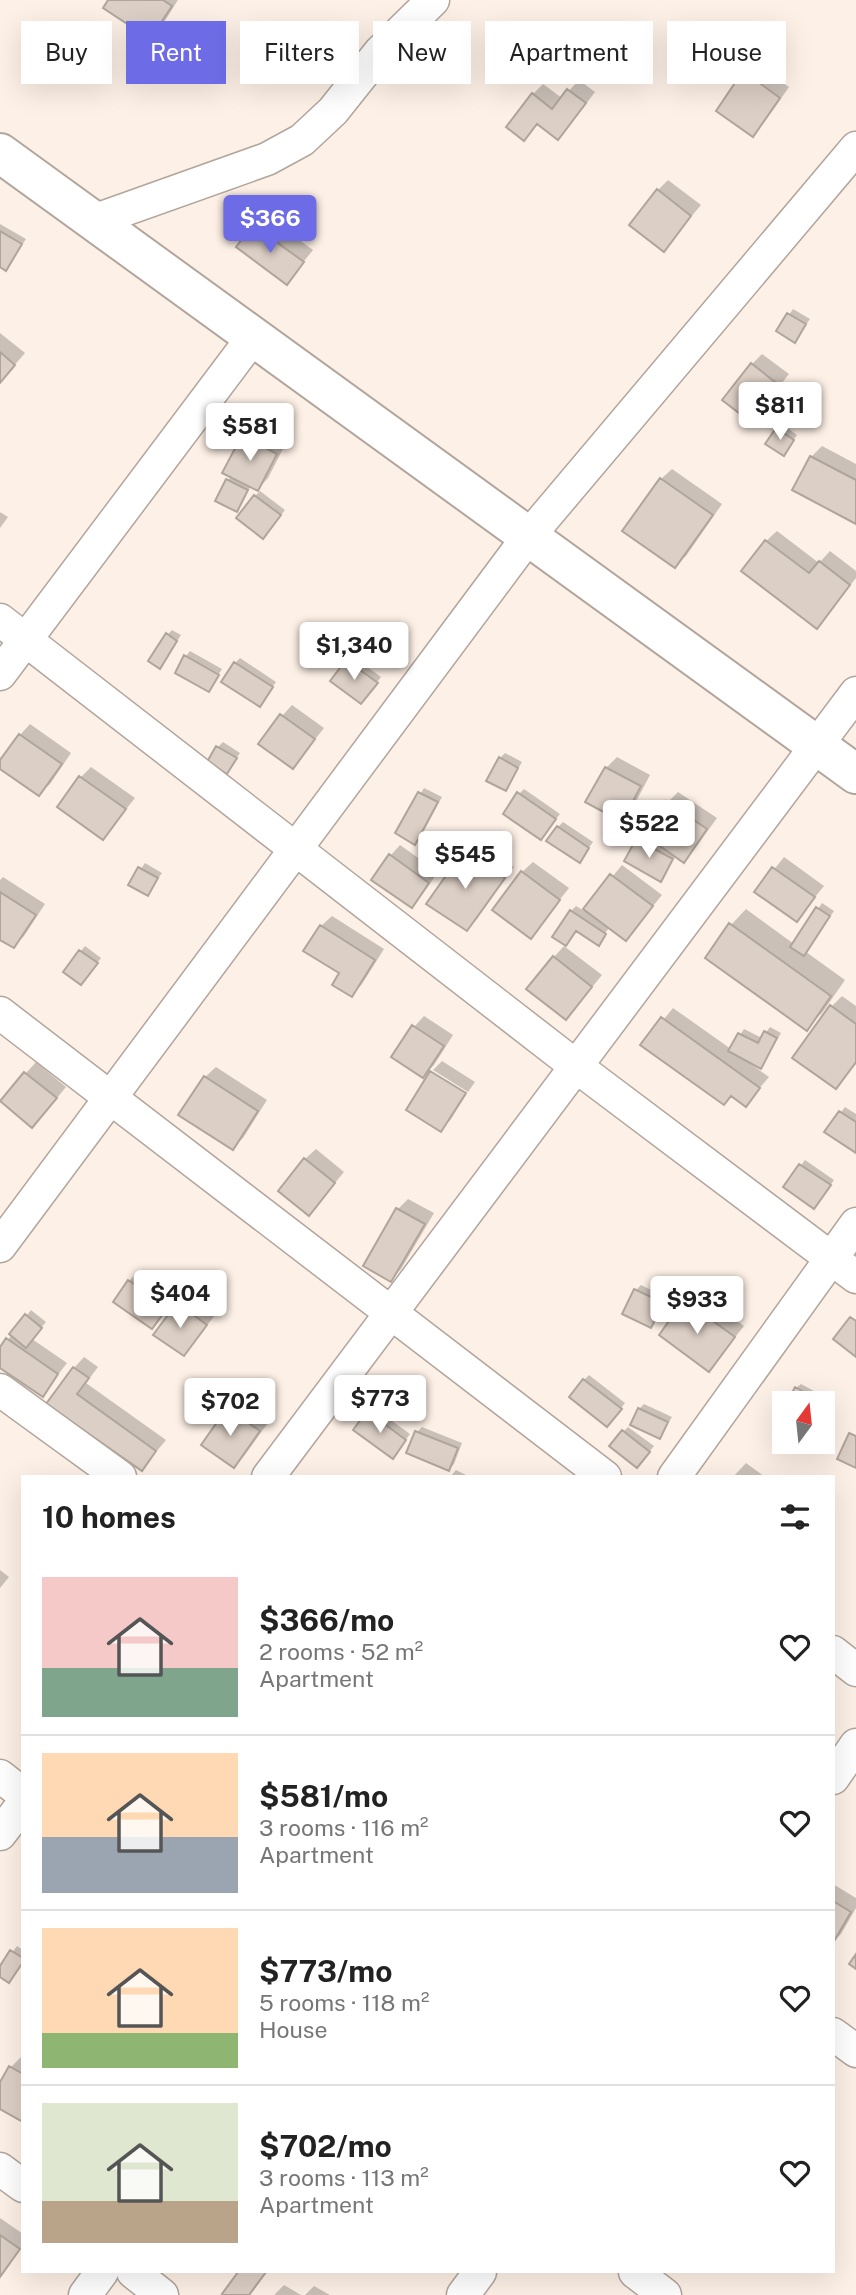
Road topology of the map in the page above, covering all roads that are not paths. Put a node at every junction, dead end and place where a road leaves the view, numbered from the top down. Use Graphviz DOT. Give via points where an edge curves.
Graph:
graph roads {
  1 [pos="433,0"];
  2 [pos="856,148"];
  3 [pos="0,154"];
  4 [pos="93,221"];
  5 [pos="253,337"];
  6 [pos="528,537"];
  7 [pos="0,620"];
  8 [pos="26,639"];
  9 [pos="0,674"];
  10 [pos="856,694"];
  11 [pos="818,746"];
  12 [pos="856,774"];
  13 [pos="295,849"];
  14 [pos="0,1013"];
  15 [pos="576,1067"];
  16 [pos="110,1098"];
  17 [pos="856,1224"];
  18 [pos="0,1247"];
  19 [pos="831,1259"];
  20 [pos="856,1277"];
  21 [pos="392,1313"];
  22 [pos="0,1390"];
  23 [pos="117,1475"];
  24 [pos="270,1475"];
  25 [pos="602,1475"];
  26 [pos="675,1475"];
  27 [pos="835,1654"];
  28 [pos="856,1670"];
  29 [pos="856,1745"];
  30 [pos="835,1775"];
  31 [pos="0,1776"];
  32 [pos="21,1792"];
  33 [pos="21,1807"];
  34 [pos="0,1834"];
  35 [pos="835,2035"];
  36 [pos="856,2051"];
  37 [pos="0,2168"];
  38 [pos="21,2184"];
  39 [pos="101,2273"];
  40 [pos="134,2273"];
  41 [pos="479,2273"];
  42 [pos="636,2273"];
  43 [pos="85,2295"];
  44 [pos="162,2295"];
  45 [pos="463,2295"];
  46 [pos="666,2295"];
  1 -- 4 [label="street" via="302,140 267,159"];
  2 -- 6 [label="street"];
  3 -- 4 [label="main road"];
  4 -- 5 [label="main road"];
  5 -- 6 [label="main road"];
  5 -- 8 [label="street"];
  6 -- 11 [label="main road"];
  6 -- 13 [label="street"];
  7 -- 8 [label="street"];
  8 -- 9 [label="street"];
  8 -- 13 [label="street"];
  10 -- 11 [label="street"];
  11 -- 12 [label="main road"];
  11 -- 15 [label="street"];
  13 -- 15 [label="street"];
  13 -- 16 [label="street"];
  14 -- 16 [label="street"];
  15 -- 19 [label="street"];
  15 -- 21 [label="street"];
  16 -- 18 [label="street"];
  16 -- 21 [label="street"];
  17 -- 19 [label="street"];
  19 -- 20 [label="street"];
  19 -- 26 [label="street"];
  21 -- 24 [label="street"];
  21 -- 25 [label="street"];
  22 -- 23 [label="street"];
  27 -- 28 [label="street"];
  29 -- 30 [label="street"];
  31 -- 32 [label="street"];
  33 -- 34 [label="street"];
  35 -- 36 [label="street"];
  37 -- 38 [label="street"];
  39 -- 43 [label="street"];
  40 -- 44 [label="street"];
  41 -- 45 [label="street"];
  42 -- 46 [label="street"];
}
